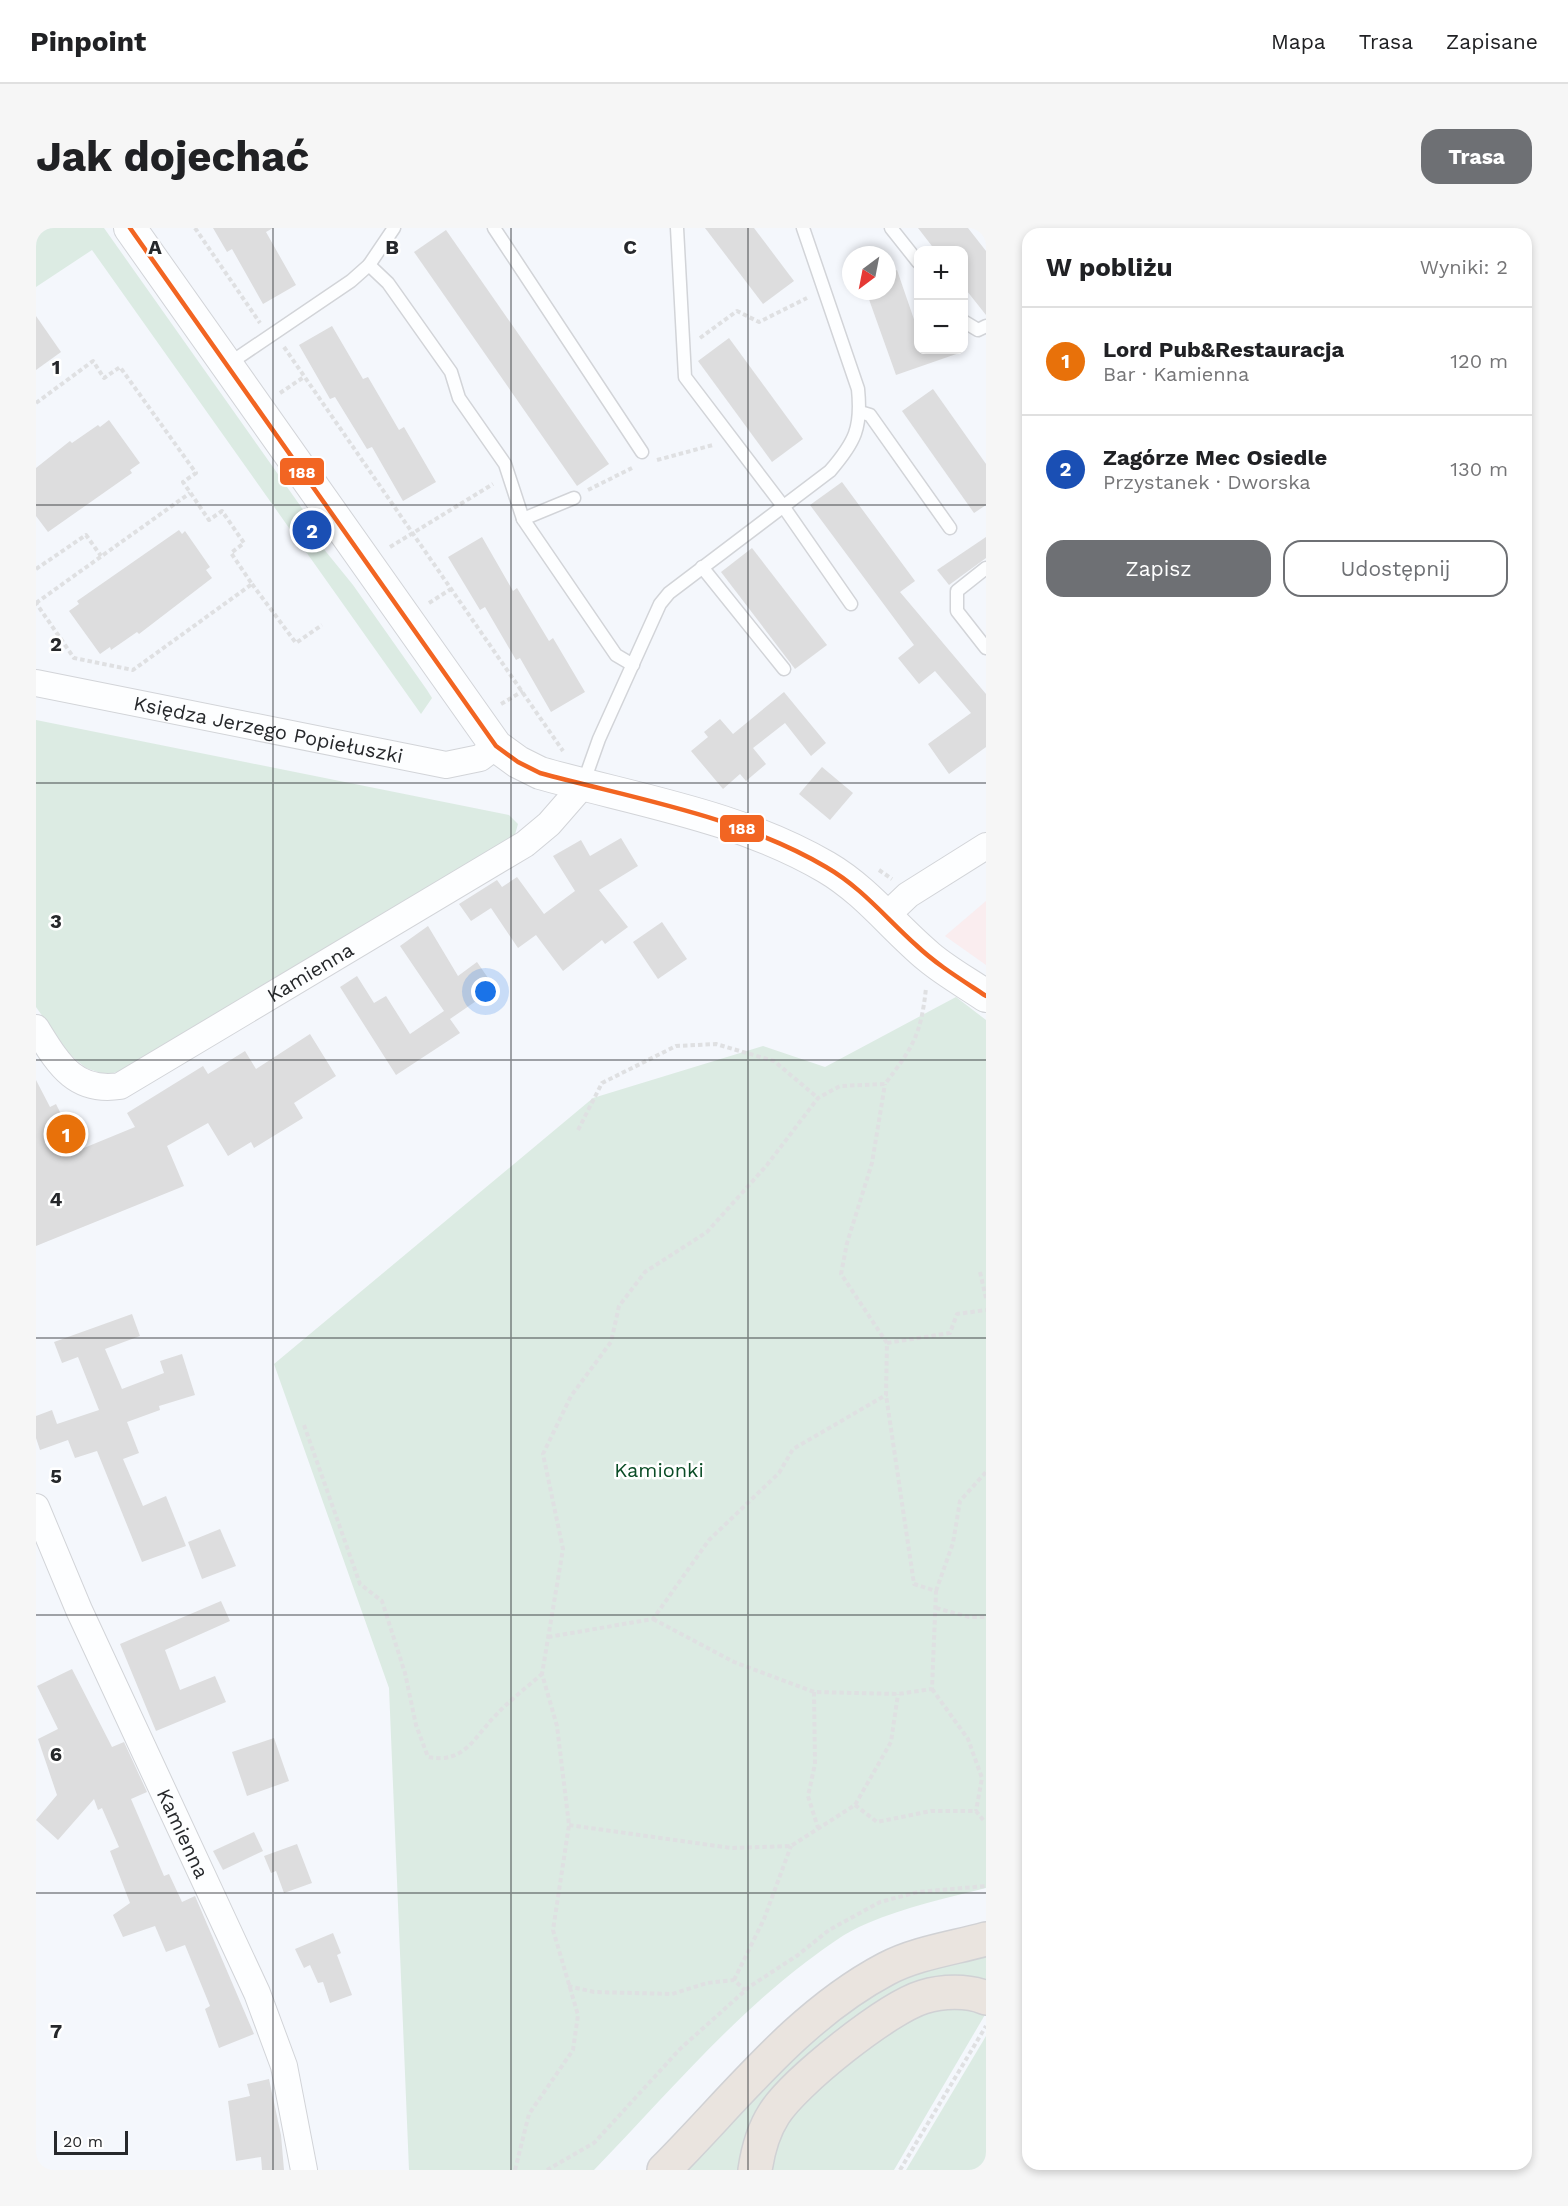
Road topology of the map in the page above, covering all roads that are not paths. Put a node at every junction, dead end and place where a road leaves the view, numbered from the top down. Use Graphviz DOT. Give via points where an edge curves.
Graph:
graph roads {
  1 [pos="130,228"];
  2 [pos="394,228"];
  3 [pos="494,228"];
  4 [pos="678,228"];
  5 [pos="803,228"];
  6 [pos="891,228"];
  7 [pos="914,257"];
  8 [pos="369,265"];
  9 [pos="968,324"];
  10 [pos="986,326"];
  11 [pos="226,365"];
  12 [pos="860,412"];
  13 [pos="642,452"];
  14 [pos="574,498"];
  15 [pos="783,506"];
  16 [pos="523,519"];
  17 [pos="951,528"];
  18 [pos="702,567"];
  19 [pos="986,568"];
  20 [pos="851,604"];
  21 [pos="986,648"];
  22 [pos="633,665"];
  23 [pos="784,669"];
  24 [pos="36,683"];
  25 [pos="496,746"];
  26 [pos="583,785"];
  27 [pos="986,846"];
  28 [pos="887,915"];
  29 [pos="986,996"];
  30 [pos="36,1028"];
  31 [pos="36,1507"];
  32 [pos="986,1939"];
  33 [pos="986,1998"];
  34 [pos="303,2170"];
  35 [pos="664,2170"];
  36 [pos="755,2170"];
  1 -- 11 [label="street"];
  2 -- 8 [label="lane"];
  3 -- 13 [label="lane"];
  4 -- 15 [label="lane" via="685,377"];
  5 -- 12 [label="lane" via="858,389"];
  6 -- 7 [label="lane"];
  8 -- 11 [label="lane"];
  8 -- 16 [label="lane" via="388,283 451,372 459,398 505,464"];
  9 -- 10 [label="lane" via="978,330"];
  11 -- 25 [label="street"];
  12 -- 15 [label="lane" via="857,433 845,454 830,471"];
  12 -- 17 [label="lane" via="870,415"];
  14 -- 16 [label="lane"];
  15 -- 18 [label="lane"];
  15 -- 20 [label="lane"];
  16 -- 22 [label="lane" via="616,655"];
  18 -- 22 [label="lane" via="679,583 660,604"];
  18 -- 23 [label="lane"];
  19 -- 21 [label="lane" via="957,591 957,611"];
  22 -- 26 [label="lane"];
  24 -- 25 [label="street, Księdza Jerzego Popiełuszki" via="446,765 480,758"];
  25 -- 26 [label="street" via="540,773"];
  26 -- 28 [label="street" via="753,832 827,868"];
  26 -- 30 [label="street, Kamienna" via="549,824 525,844 120,1086 89,1086 71,1076"];
  27 -- 28 [label="street" via="908,895"];
  28 -- 29 [label="street" via="930,958"];
  31 -- 34 [label="street, Kamienna" via="79,1610 257,1993 284,2066"];
  32 -- 35 [label="main road" via="888,1968 858,1985 798,2032"];
  33 -- 36 [label="main road" via="962,1992 939,1994 923,1997 887,2016 791,2092 766,2128"];
}
